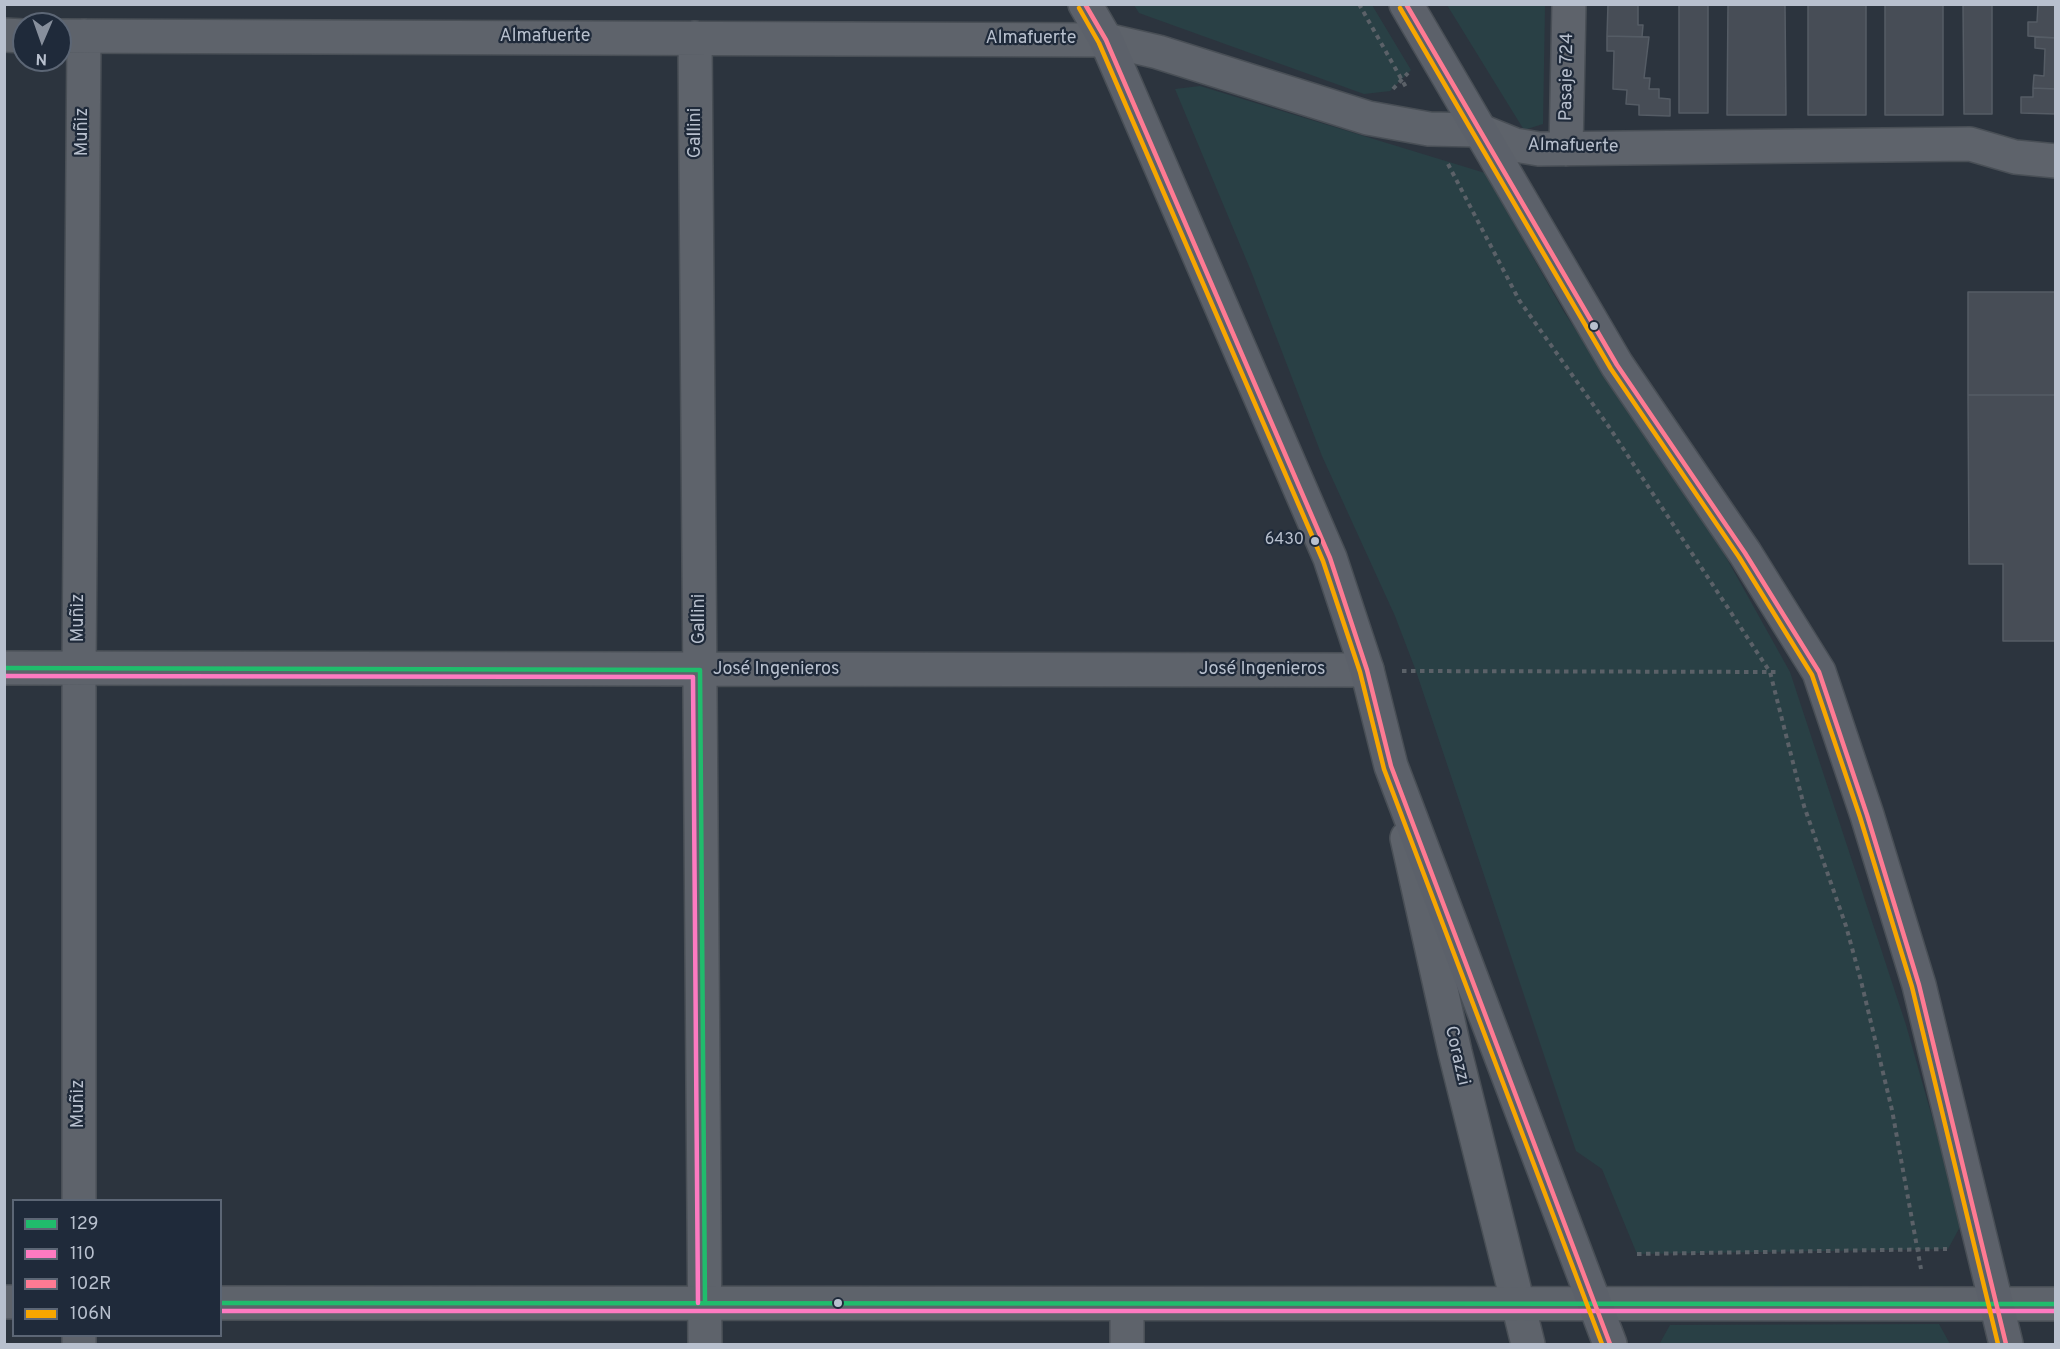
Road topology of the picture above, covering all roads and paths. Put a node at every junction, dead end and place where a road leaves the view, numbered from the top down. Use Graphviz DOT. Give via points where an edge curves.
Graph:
graph roads {
  1 [pos="1084,4"];
  2 [pos="1359,4"];
  3 [pos="1406,4"];
  4 [pos="1569,4"];
  5 [pos="72,36"];
  6 [pos="695,38"];
  7 [pos="1106,40"];
  8 [pos="1402,79"];
  9 [pos="1478,130"];
  10 [pos="1566,149"];
  11 [pos="1446,160"];
  12 [pos="2055,161"];
  13 [pos="4,668"];
  14 [pos="79,668"];
  15 [pos="700,670"];
  16 [pos="1367,670"];
  17 [pos="1770,672"];
  18 [pos="1818,672"];
  19 [pos="1391,766"];
  20 [pos="79,1199"];
  21 [pos="1948,1249"];
  22 [pos="1917,1250"];
  23 [pos="1637,1254"];
  24 [pos="222,1303"];
  25 [pos="705,1303"];
  26 [pos="1996,1303"];
  27 [pos="1517,1304"];
  28 [pos="1927,1304"];
  29 [pos="2055,1304"];
  30 [pos="1127,1305"];
  31 [pos="1596,1305"];
  32 [pos="705,1344"];
  33 [pos="1127,1344"];
  34 [pos="1528,1344"];
  35 [pos="1610,1344"];
  36 [pos="2006,1344"];
  1 -- 7 [label="main road"];
  2 -- 8 [label="path"];
  3 -- 9 [label="main road"];
  4 -- 10 [label="street, Pasaje 724"];
  5 -- 6 [label="street, Almafuerte"];
  5 -- 14 [label="street, Muñiz"];
  6 -- 7 [label="street, Almafuerte"];
  6 -- 15 [label="street, Gallini"];
  7 -- 9 [label="street, Almafuerte" via="1158,52 1368,118 1429,129"];
  7 -- 16 [label="main road" via="1330,558"];
  9 -- 10 [label="street, Almafuerte" via="1515,145"];
  9 -- 18 [label="main road" via="1617,365 1745,553"];
  10 -- 12 [label="street, Almafuerte" via="1970,144 2015,157"];
  11 -- 17 [label="path" via="1519,300 1609,427"];
  13 -- 14 [label="street, José Ingenieros"];
  14 -- 15 [label="street, José Ingenieros"];
  14 -- 20 [label="street, Muñiz"];
  15 -- 16 [label="street, José Ingenieros"];
  15 -- 25 [label="street, Gallini"];
  16 -- 17 [label="path"];
  16 -- 19 [label="main road"];
  17 -- 18 [label="path"];
  17 -- 22 [label="path" via="1804,806 1862,981 1892,1110"];
  18 -- 26 [label="main road" via="1919,985"];
  19 -- 27 [label="street, Corazzi"];
  19 -- 31 [label="main road"];
  21 -- 22 [label="path"];
  22 -- 23 [label="path"];
  22 -- 28 [label="path"];
  24 -- 25 [label="street"];
  25 -- 30 [label="street"];
  25 -- 32 [label="street, Gallini"];
  26 -- 28 [label="street"];
  26 -- 29 [label="street"];
  26 -- 36 [label="main road"];
  27 -- 30 [label="street"];
  27 -- 31 [label="street"];
  27 -- 34 [label="street, Corazzi"];
  28 -- 31 [label="street"];
  30 -- 33 [label="street"];
  31 -- 35 [label="main road"];
}
